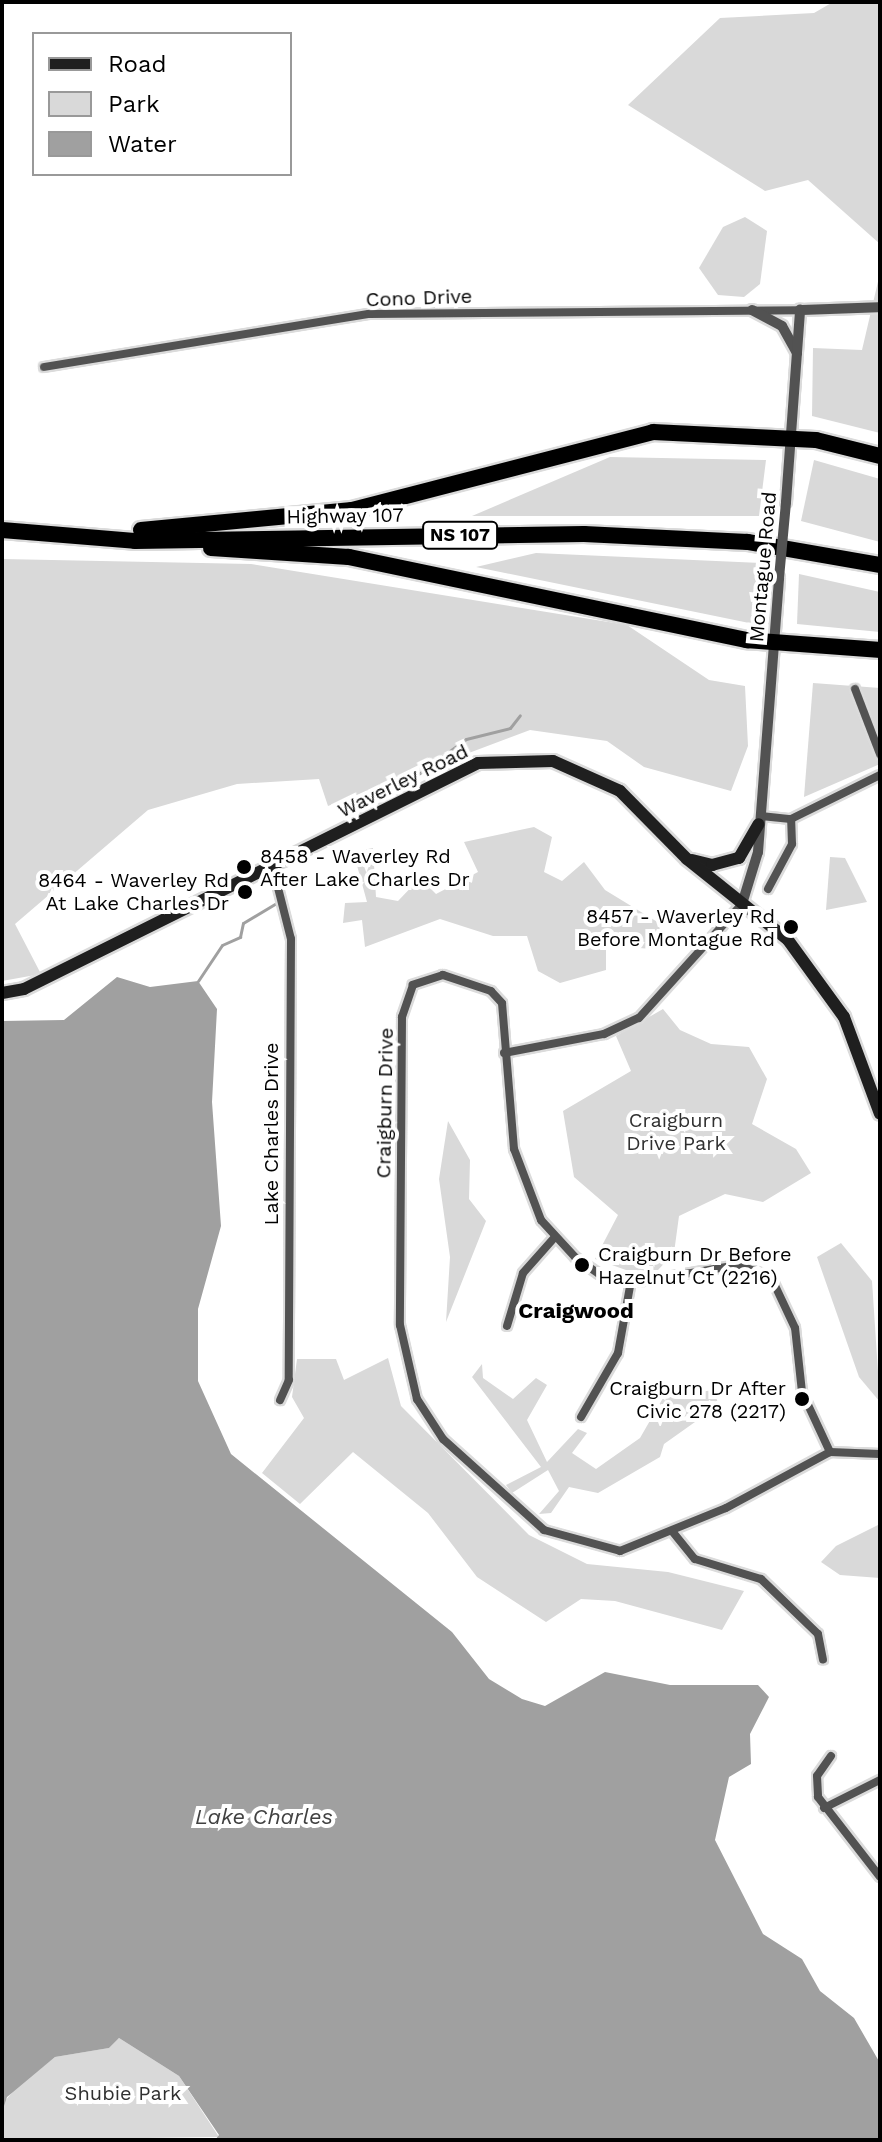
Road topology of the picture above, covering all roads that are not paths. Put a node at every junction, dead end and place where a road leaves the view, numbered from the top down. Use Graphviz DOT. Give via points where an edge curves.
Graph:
graph roads {
  1 [pos="880,307"];
  2 [pos="752,310"];
  3 [pos="800,310"];
  4 [pos="799,359"];
  5 [pos="44,367"];
  6 [pos="791,438"];
  7 [pos="880,456"];
  8 [pos="2,530"];
  9 [pos="36,536"];
  10 [pos="135,541"];
  11 [pos="880,565"];
  12 [pos="775,641"];
  13 [pos="880,650"];
  14 [pos="855,689"];
  15 [pos="880,754"];
  16 [pos="880,775"];
  17 [pos="791,819"];
  18 [pos="760,820"];
  19 [pos="687,859"];
  20 [pos="273,868"];
  21 [pos="768,889"];
  22 [pos="742,904"];
  23 [pos="2,993"];
  24 [pos="504,1053"];
  25 [pos="880,1114"];
  26 [pos="554,1238"];
  27 [pos="631,1281"];
  28 [pos="507,1326"];
  29 [pos="280,1400"];
  30 [pos="581,1417"];
  31 [pos="830,1452"];
  32 [pos="880,1454"];
  33 [pos="672,1531"];
  34 [pos="823,1660"];
  35 [pos="831,1756"];
  36 [pos="880,1780"];
  37 [pos="824,1808"];
  38 [pos="880,1877"];
  1 -- 3 [label="street"];
  2 -- 3 [label="street, Cono Drive"];
  2 -- 4 [label="street" via="782,326"];
  2 -- 5 [label="street, Cono Drive" via="369,314"];
  3 -- 4 [label="street, Montague Road"];
  4 -- 6 [label="street, Montague Road"];
  6 -- 7 [label="highway"];
  6 -- 9 [label="highway" via="653,432 352,510"];
  6 -- 12 [label="street, Montague Road, bridge"];
  8 -- 9 [label="highway, Highway 107 / NS 107"];
  9 -- 10 [label="highway, Highway 107 / NS 107"];
  10 -- 11 [label="highway, Highway 107 / NS 107" via="584,534 748,542"];
  10 -- 12 [label="highway" via="349,557"];
  12 -- 13 [label="highway"];
  12 -- 18 [label="street, Montague Road"];
  14 -- 15 [label="street"];
  16 -- 17 [label="street"];
  17 -- 18 [label="street"];
  17 -- 21 [label="street" via="792,844"];
  18 -- 19 [label="main road" via="739,858 712,865"];
  18 -- 22 [label="street, Montague Road" via="757,862"];
  19 -- 20 [label="main road, Waverley Road" via="620,791 553,761 478,763"];
  19 -- 22 [label="main road, Waverley Road"];
  20 -- 23 [label="main road, Waverley Road"];
  20 -- 29 [label="street, Lake Charles Drive" via="291,939 289,1383"];
  22 -- 24 [label="street" via="639,1018 604,1034"];
  22 -- 25 [label="main road, Waverley Road" via="788,940 832,995"];
  24 -- 26 [label="street, Craigburn Drive" via="514,1149"];
  24 -- 33 [label="street, Craigburn Drive" via="506,1010 491,991 443,975 413,985 402,1017 399,1313 417,1399 443,1439 551,1534 620,1551"];
  26 -- 27 [label="street, Craigburn Drive" via="599,1274"];
  26 -- 28 [label="street" via="523,1273"];
  27 -- 30 [label="street" via="618,1353"];
  27 -- 31 [label="street, Craigburn Drive" via="738,1265 771,1277 795,1328 802,1392"];
  31 -- 32 [label="street, Craigburn Drive"];
  31 -- 33 [label="street, Craigburn Drive"];
  33 -- 34 [label="street" via="695,1559 761,1579 818,1634"];
  35 -- 37 [label="street" via="816,1781"];
  36 -- 37 [label="street"];
  37 -- 38 [label="street"];
}
